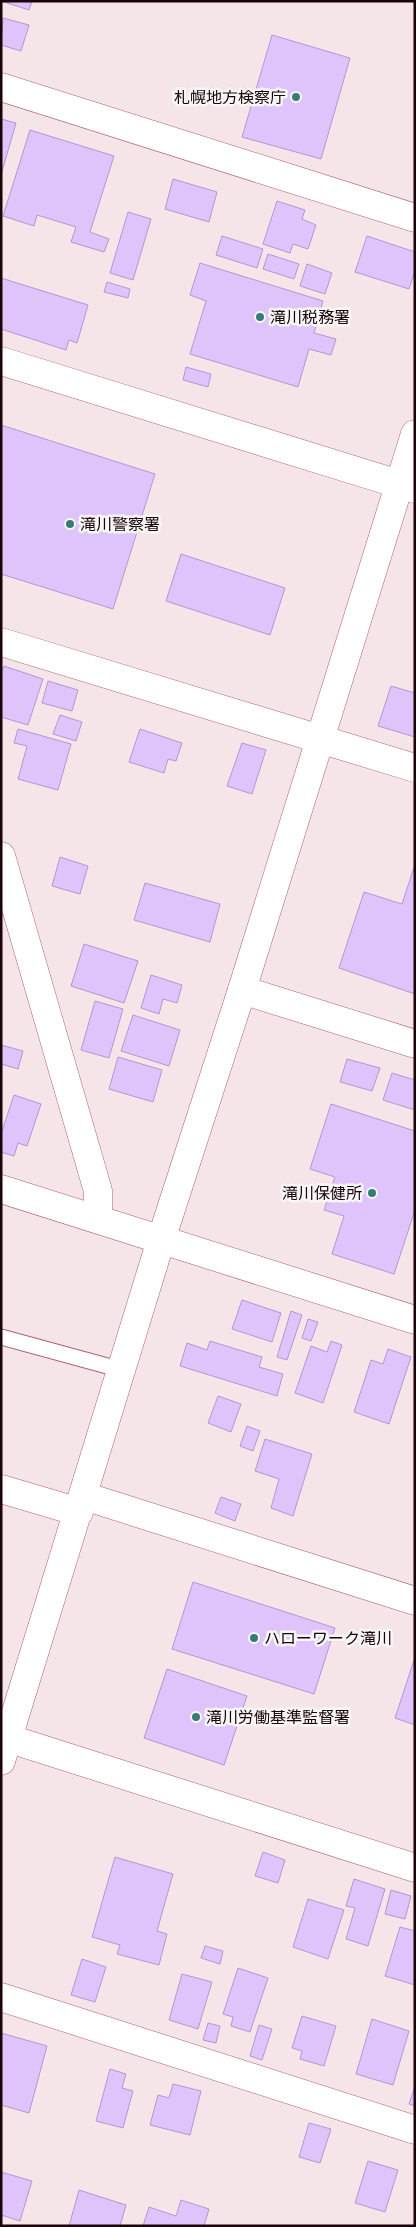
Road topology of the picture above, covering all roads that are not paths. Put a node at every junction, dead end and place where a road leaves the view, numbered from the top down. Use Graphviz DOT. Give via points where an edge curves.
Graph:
graph roads {
  1 [pos="1,87"];
  2 [pos="415,218"];
  3 [pos="1,361"];
  4 [pos="415,434"];
  5 [pos="407,486"];
  6 [pos="1,642"];
  7 [pos="320,738"];
  8 [pos="415,768"];
  9 [pos="1,856"];
  10 [pos="242,990"];
  11 [pos="415,1044"];
  12 [pos="1,1189"];
  13 [pos="98,1219"];
  14 [pos="162,1240"];
  15 [pos="415,1320"];
  16 [pos="1,1337"];
  17 [pos="122,1370"];
  18 [pos="1,1489"];
  19 [pos="82,1504"];
  20 [pos="415,1601"];
  21 [pos="4,1745"];
  22 [pos="415,1868"];
  23 [pos="1,1997"];
  24 [pos="415,2130"];
  1 -- 2 [label="street"];
  3 -- 5 [label="street"];
  4 -- 5 [label="street"];
  5 -- 7 [label="street"];
  6 -- 7 [label="street"];
  7 -- 8 [label="street"];
  7 -- 10 [label="street"];
  9 -- 13 [label="street" via="98,1191"];
  10 -- 11 [label="street"];
  10 -- 14 [label="street"];
  12 -- 13 [label="street"];
  13 -- 14 [label="street"];
  14 -- 15 [label="street"];
  14 -- 17 [label="street"];
  16 -- 17 [label="lane"];
  17 -- 19 [label="street"];
  18 -- 19 [label="street"];
  19 -- 20 [label="street"];
  19 -- 21 [label="street"];
  21 -- 22 [label="street"];
  23 -- 24 [label="street"];
}
